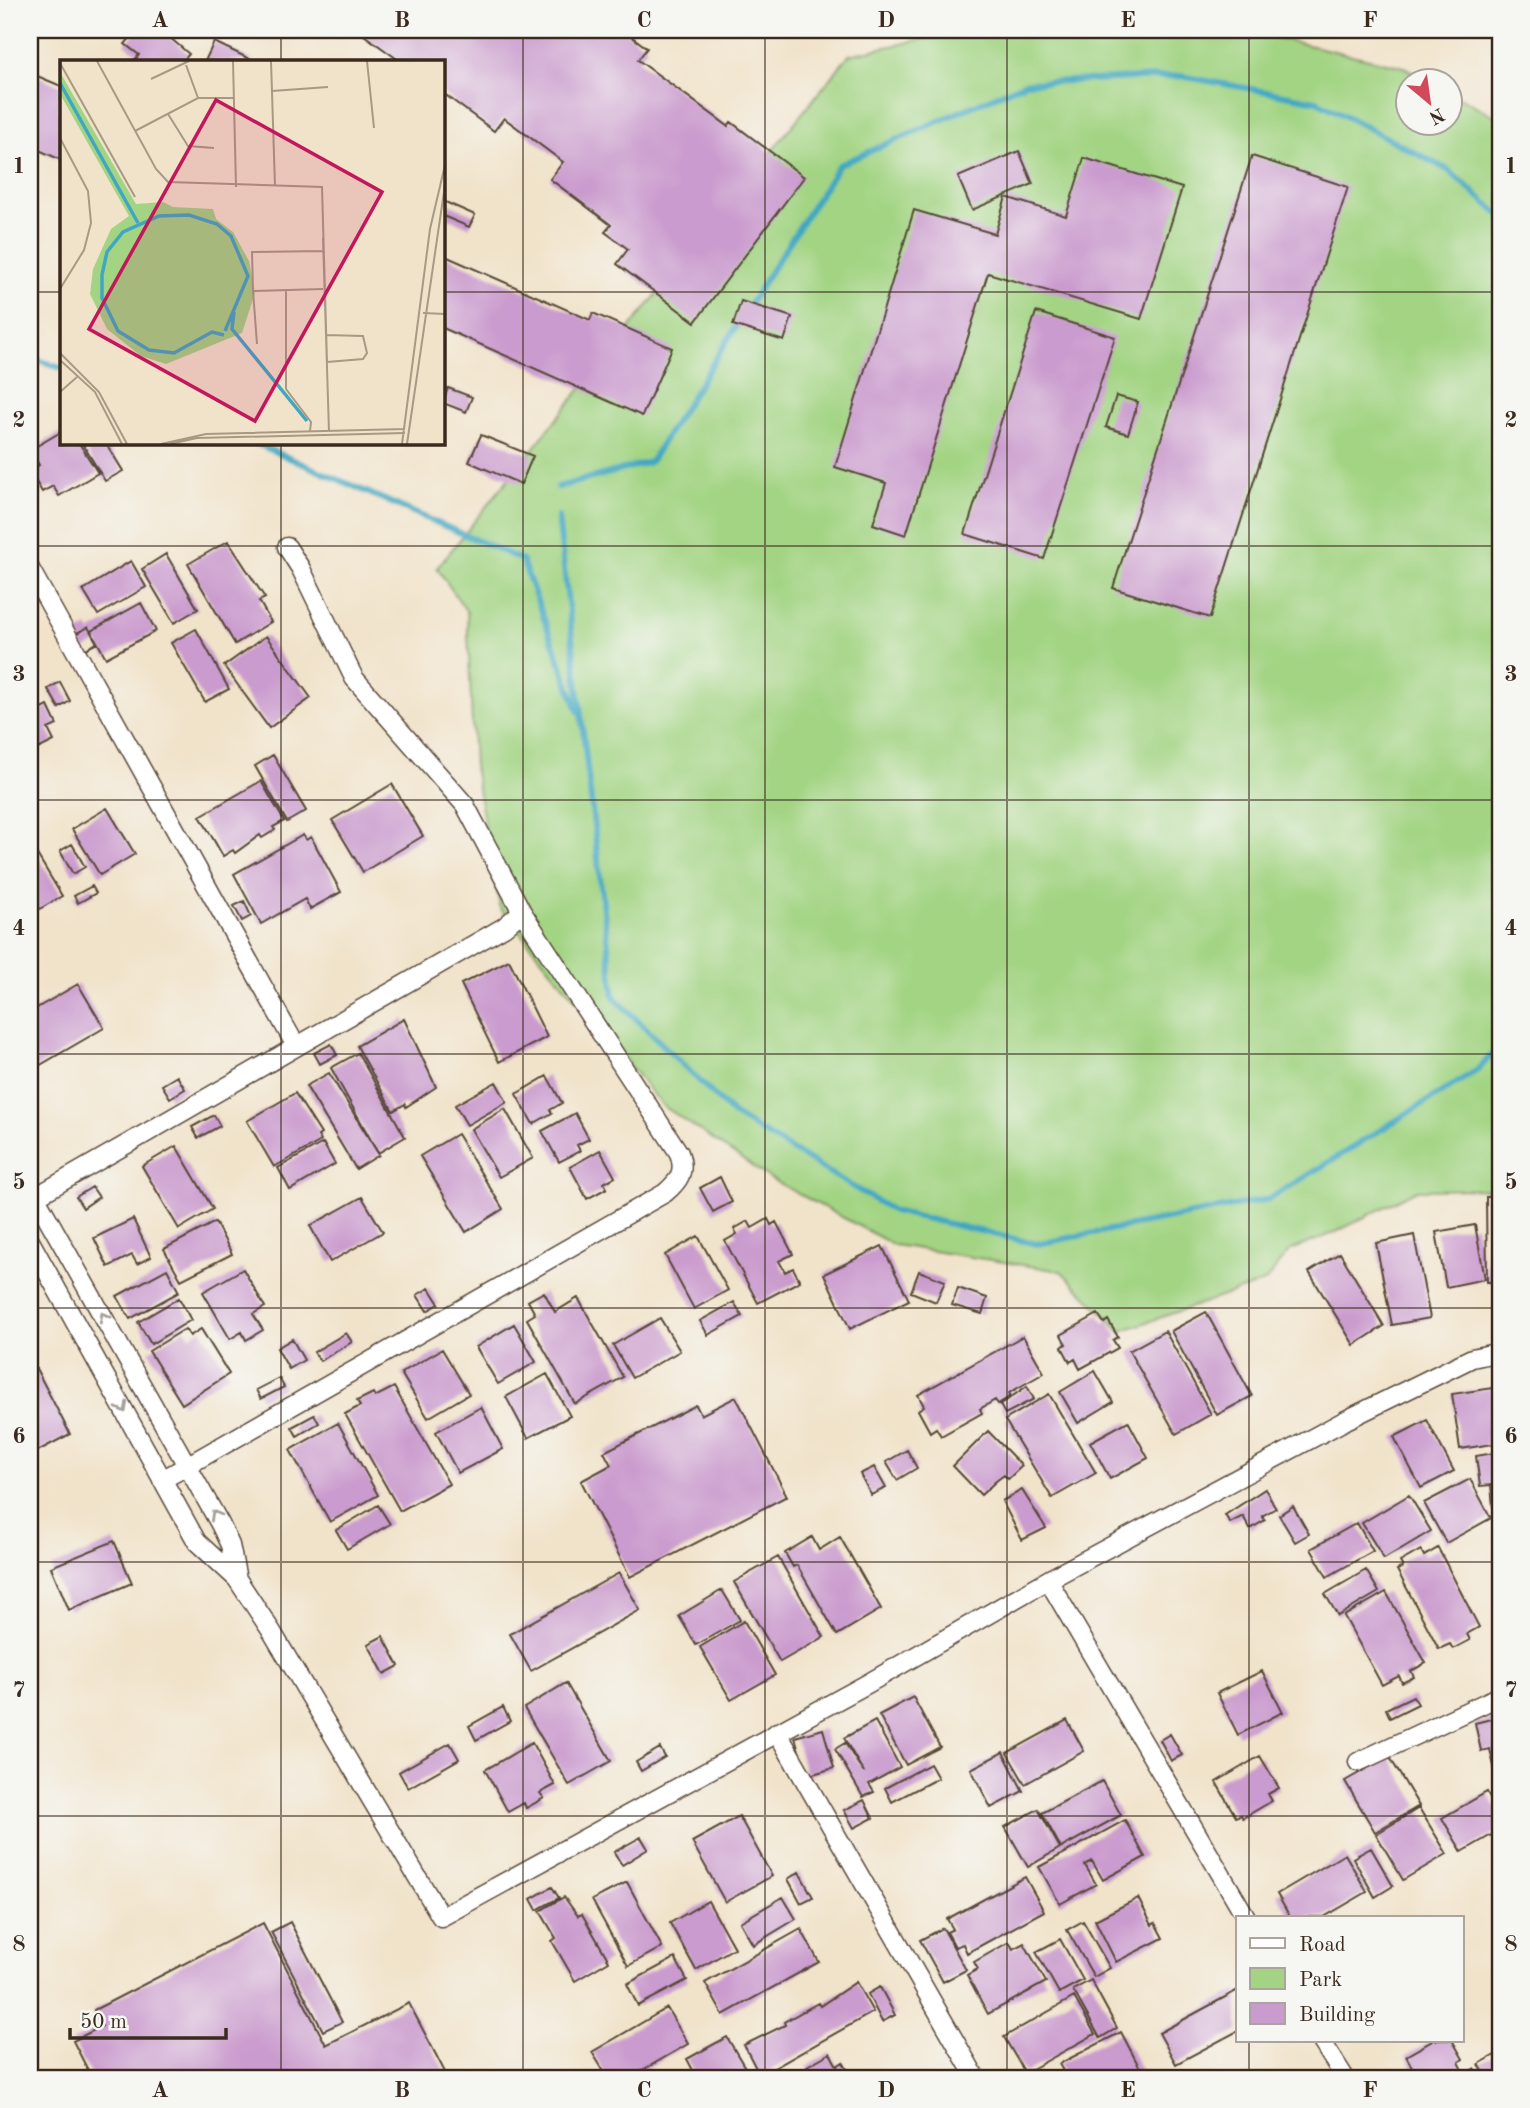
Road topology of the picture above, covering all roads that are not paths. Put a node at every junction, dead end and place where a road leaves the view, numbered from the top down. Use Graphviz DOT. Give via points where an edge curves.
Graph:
graph roads {
  1 [pos="287,547"];
  2 [pos="30,569"];
  3 [pos="522,912"];
  4 [pos="296,1046"];
  5 [pos="32,1194"];
  6 [pos="30,1241"];
  7 [pos="1500,1352"];
  8 [pos="186,1465"];
  9 [pos="162,1480"];
  10 [pos="237,1579"];
  11 [pos="1048,1580"];
  12 [pos="1500,1696"];
  13 [pos="777,1732"];
  14 [pos="1358,1762"];
  15 [pos="1245,1916"];
  16 [pos="1322,2042"];
  17 [pos="976,2078"];
  18 [pos="1345,2078"];
  1 -- 3 [label="street" via="355,678 465,805"];
  2 -- 4 [label="street"];
  3 -- 4 [label="street" via="504,927"];
  3 -- 8 [label="street" via="679,1153 683,1163 678,1182"];
  4 -- 5 [label="street"];
  8 -- 5 [label="street, one-way"];
  6 -- 9 [label="street, one-way"];
  7 -- 11 [label="street" via="1472,1358 1346,1420"];
  8 -- 9 [label="street"];
  10 -- 8 [label="street, one-way" via="230,1545"];
  9 -- 10 [label="street" via="197,1542"];
  10 -- 13 [label="street" via="441,1917"];
  11 -- 13 [label="street"];
  11 -- 15 [label="street"];
  12 -- 14 [label="street"];
  13 -- 17 [label="street"];
  16 -- 18 [label="street"];
}
